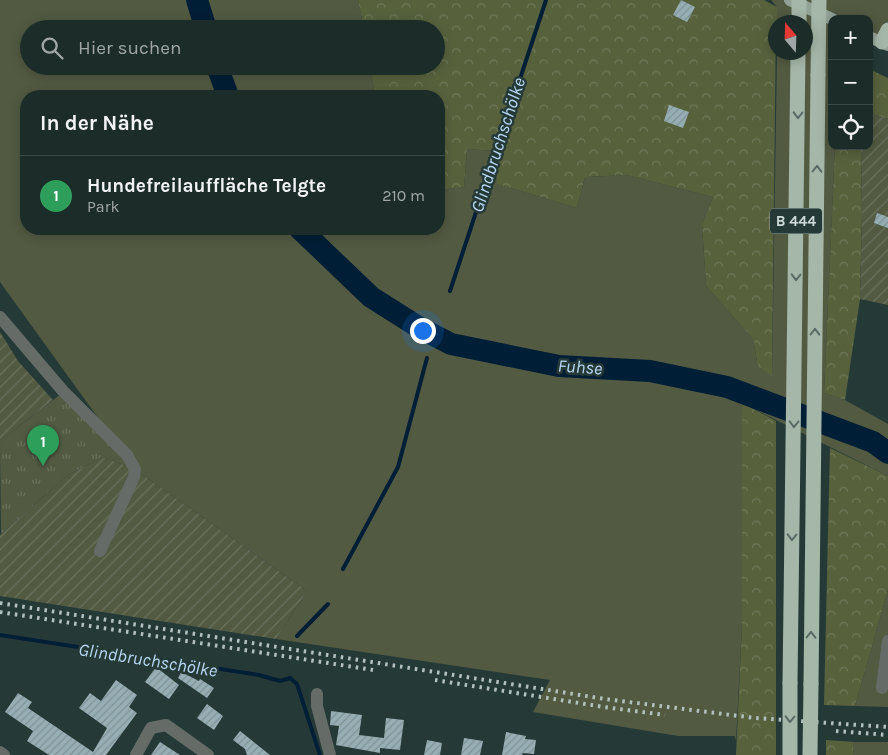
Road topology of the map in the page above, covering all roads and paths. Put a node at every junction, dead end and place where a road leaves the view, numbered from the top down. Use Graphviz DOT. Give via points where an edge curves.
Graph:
graph roads {
  1 [pos="790,0"];
  2 [pos="799,0"];
  3 [pos="819,0"];
  4 [pos="799,15"];
  5 [pos="828,17"];
  6 [pos="798,60"];
  7 [pos="0,317"];
  8 [pos="100,551"];
  9 [pos="888,641"];
  10 [pos="882,688"];
  11 [pos="317,694"];
  12 [pos="0,752"];
  13 [pos="4,755"];
  14 [pos="136,755"];
  15 [pos="208,755"];
  16 [pos="330,755"];
  17 [pos="790,755"];
  18 [pos="810,755"];
  1 -- 5 [label="main road"];
  2 -- 4 [label="highway, bridge"];
  18 -- 3 [label="highway, B 444, one-way, bridge"];
  6 -- 17 [label="highway, B 444, one-way, bridge"];
  7 -- 8 [label="street" via="63,391 127,456 134,469 134,477"];
  9 -- 10 [label="street"];
  11 -- 16 [label="street" via="317,706"];
  12 -- 13 [label="street"];
  14 -- 15 [label="street" via="151,728 166,725"];
}
